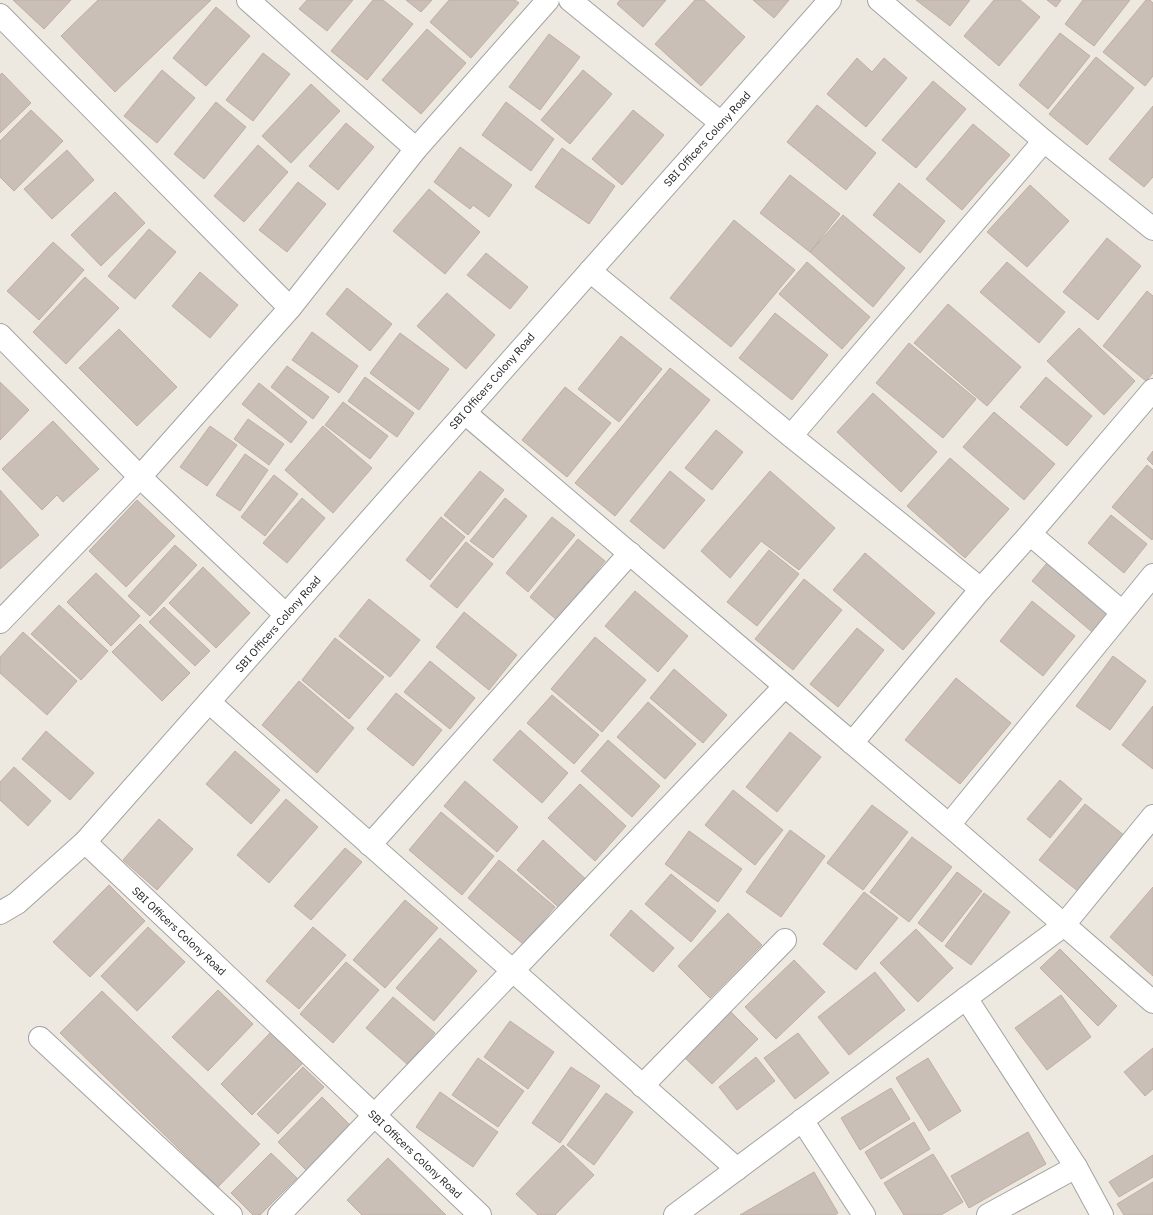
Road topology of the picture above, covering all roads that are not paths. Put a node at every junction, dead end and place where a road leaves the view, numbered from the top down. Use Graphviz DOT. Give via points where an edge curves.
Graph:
graph roads {
  1 [pos="248,0"];
  2 [pos="548,0"];
  3 [pos="570,0"];
  4 [pos="830,0"];
  5 [pos="879,0"];
  6 [pos="0,15"];
  7 [pos="721,123"];
  8 [pos="1044,141"];
  9 [pos="416,149"];
  10 [pos="1153,229"];
  11 [pos="590,271"];
  12 [pos="290,308"];
  13 [pos="0,336"];
  14 [pos="1153,390"];
  15 [pos="465,413"];
  16 [pos="791,436"];
  17 [pos="140,477"];
  18 [pos="1030,534"];
  19 [pos="630,554"];
  20 [pos="1153,575"];
  21 [pos="981,589"];
  22 [pos="1122,612"];
  23 [pos="286,615"];
  24 [pos="1,620"];
  25 [pos="785,686"];
  26 [pos="209,702"];
  27 [pos="852,743"];
  28 [pos="1153,816"];
  29 [pos="949,825"];
  30 [pos="85,842"];
  31 [pos="370,845"];
  32 [pos="0,913"];
  33 [pos="1063,926"];
  34 [pos="785,940"];
  35 [pos="512,971"];
  36 [pos="966,998"];
  37 [pos="1153,1002"];
  38 [pos="40,1038"];
  39 [pos="642,1086"];
  40 [pos="374,1116"];
  41 [pos="802,1120"];
  42 [pos="1076,1168"];
  43 [pos="736,1169"];
  44 [pos="232,1215"];
  45 [pos="279,1215"];
  46 [pos="480,1215"];
  47 [pos="675,1215"];
  48 [pos="864,1215"];
  49 [pos="988,1215"];
  50 [pos="1102,1215"];
  1 -- 9 [label="street"];
  2 -- 9 [label="street"];
  3 -- 7 [label="street"];
  4 -- 7 [label="street, SBI Officers Colony Road"];
  5 -- 8 [label="street"];
  6 -- 12 [label="street"];
  7 -- 11 [label="street, SBI Officers Colony Road"];
  8 -- 10 [label="street"];
  8 -- 16 [label="street"];
  9 -- 12 [label="street"];
  11 -- 15 [label="street, SBI Officers Colony Road"];
  11 -- 16 [label="street"];
  12 -- 17 [label="street"];
  13 -- 17 [label="street"];
  14 -- 18 [label="street"];
  15 -- 19 [label="street"];
  15 -- 23 [label="street, SBI Officers Colony Road"];
  16 -- 21 [label="street"];
  17 -- 23 [label="street"];
  17 -- 24 [label="street"];
  18 -- 21 [label="street"];
  18 -- 22 [label="street"];
  19 -- 25 [label="street"];
  19 -- 31 [label="street"];
  20 -- 22 [label="street"];
  21 -- 27 [label="street"];
  22 -- 29 [label="street"];
  23 -- 26 [label="street, SBI Officers Colony Road"];
  25 -- 27 [label="street"];
  25 -- 35 [label="street"];
  26 -- 30 [label="street, SBI Officers Colony Road"];
  26 -- 31 [label="street"];
  27 -- 29 [label="street"];
  28 -- 33 [label="street"];
  29 -- 33 [label="street"];
  30 -- 32 [label="street" via="17,903"];
  30 -- 40 [label="street, SBI Officers Colony Road"];
  31 -- 35 [label="street"];
  33 -- 36 [label="street"];
  33 -- 37 [label="street"];
  34 -- 39 [label="street"];
  35 -- 39 [label="street"];
  35 -- 40 [label="street"];
  36 -- 41 [label="street"];
  36 -- 42 [label="street"];
  38 -- 44 [label="street"];
  39 -- 43 [label="street"];
  40 -- 45 [label="street"];
  40 -- 46 [label="street, SBI Officers Colony Road"];
  41 -- 43 [label="street"];
  41 -- 48 [label="street"];
  42 -- 49 [label="street"];
  42 -- 50 [label="street"];
  43 -- 47 [label="street"];
}
